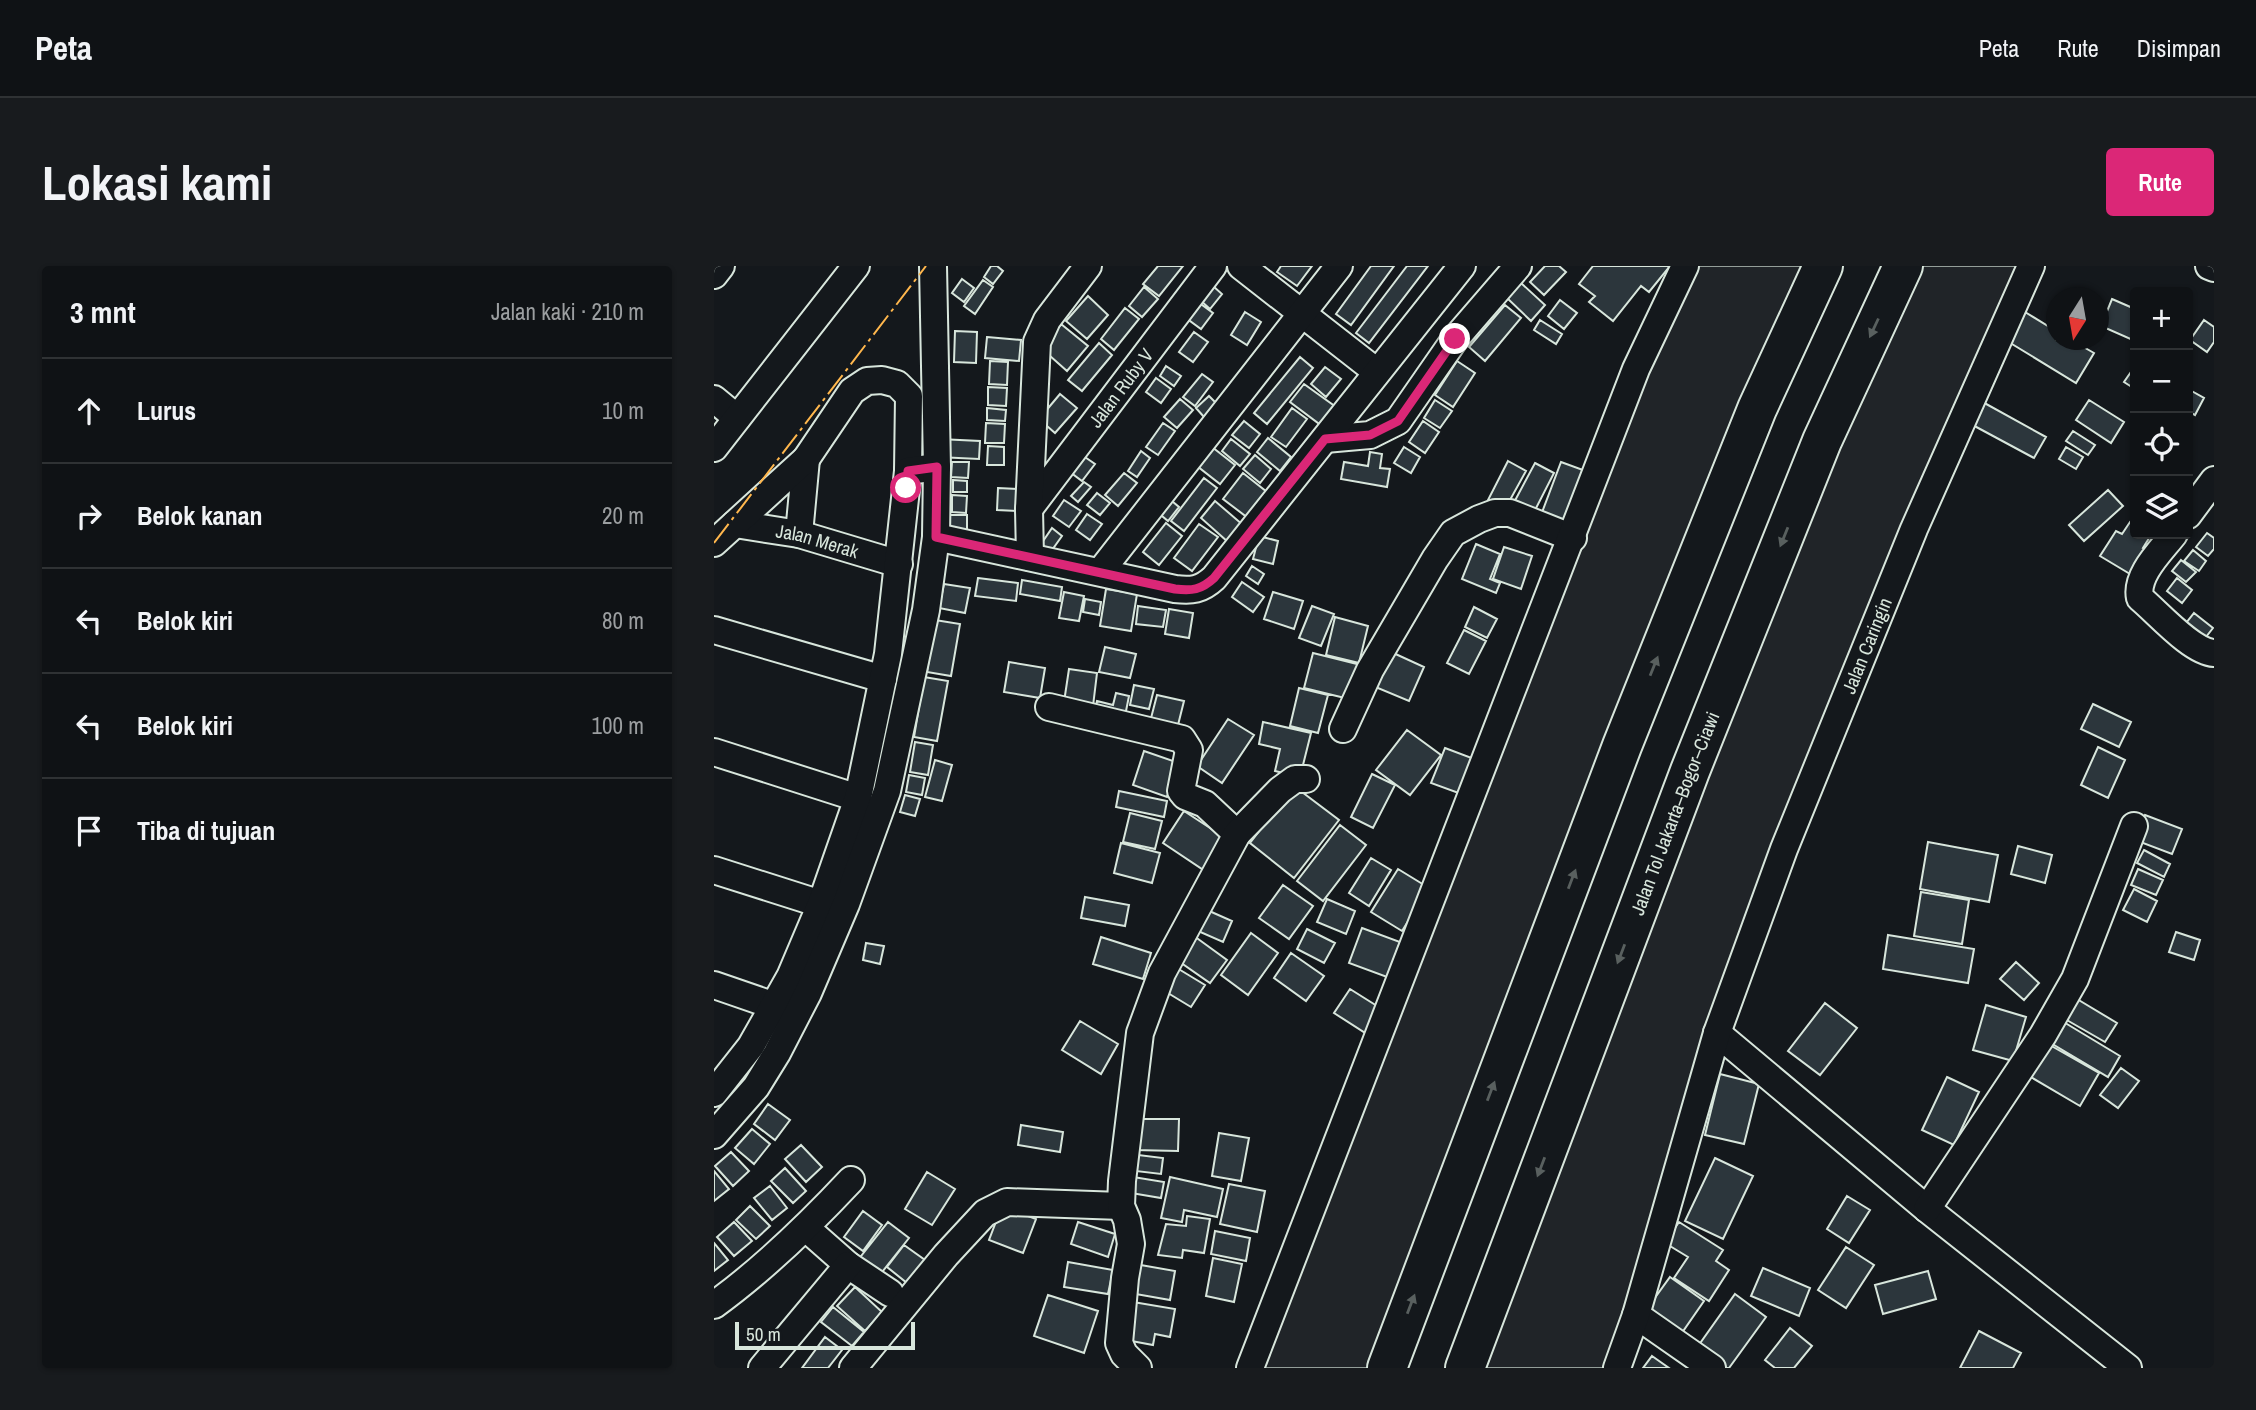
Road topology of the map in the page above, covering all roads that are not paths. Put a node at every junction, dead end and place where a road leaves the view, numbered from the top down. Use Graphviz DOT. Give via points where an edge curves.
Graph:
graph roads {
  1 [pos="721,266"];
  2 [pos="856,266"];
  3 [pos="951,266"];
  4 [pos="1088,266"];
  5 [pos="1213,266"];
  6 [pos="1241,266"];
  7 [pos="1339,266"];
  8 [pos="1462,266"];
  9 [pos="1518,266"];
  10 [pos="1685,266"];
  11 [pos="1824,266"];
  12 [pos="1903,266"];
  13 [pos="2031,266"];
  14 [pos="2209,266"];
  15 [pos="2214,268"];
  16 [pos="714,275"];
  17 [pos="933,277"];
  18 [pos="1303,314"];
  19 [pos="1377,372"];
  20 [pos="714,399"];
  21 [pos="737,418"];
  22 [pos="1325,439"];
  23 [pos="714,448"];
  24 [pos="806,459"];
  25 [pos="937,467"];
  26 [pos="908,471"];
  27 [pos="2214,480"];
  28 [pos="2193,508"];
  29 [pos="1029,509"];
  30 [pos="735,524"];
  31 [pos="799,534"];
  32 [pos="936,537"];
  33 [pos="1573,538"];
  34 [pos="2170,539"];
  35 [pos="714,543"];
  36 [pos="1030,557"];
  37 [pos="899,564"];
  38 [pos="1100,572"];
  39 [pos="714,630"];
  40 [pos="2214,653"];
  41 [pos="883,679"];
  42 [pos="1049,707"];
  43 [pos="1343,729"];
  44 [pos="714,751"];
  45 [pos="1306,779"];
  46 [pos="858,798"];
  47 [pos="2134,826"];
  48 [pos="1237,834"];
  49 [pos="714,870"];
  50 [pos="821,904"];
  51 [pos="714,985"];
  52 [pos="775,1006"];
  53 [pos="1717,1033"];
  54 [pos="714,1093"];
  55 [pos="714,1135"];
  56 [pos="851,1180"];
  57 [pos="1121,1206"];
  58 [pos="1927,1209"];
  59 [pos="806,1228"];
  60 [pos="848,1265"];
  61 [pos="890,1293"];
  62 [pos="714,1305"];
  63 [pos="1636,1315"];
  64 [pos="762,1368"];
  65 [pos="853,1368"];
  66 [pos="1138,1368"];
  67 [pos="1250,1368"];
  68 [pos="1387,1368"];
  69 [pos="1465,1368"];
  70 [pos="1617,1368"];
  71 [pos="1712,1368"];
  72 [pos="2128,1368"];
  1 -- 16 [label="street"];
  2 -- 21 [label="street"];
  3 -- 17 [label="street"];
  4 -- 29 [label="street" via="1047,320 1037,342"];
  5 -- 29 [label="street, Jalan Ruby V"];
  6 -- 18 [label="street"];
  7 -- 18 [label="street"];
  8 -- 19 [label="street"];
  9 -- 22 [label="street" via="1455,339 1398,421 1370,435"];
  10 -- 33 [label="street" via="1636,369"];
  68 -- 11 [label="highway, one-way" via="1622,746 1757,409"];
  12 -- 69 [label="highway, Jalan Tol Jakarta–Bogor–Ciawi, one-way" via="1822,441 1695,758"];
  13 -- 53 [label="street, Jalan Caringin" via="1914,529 1784,849"];
  14 -- 15 [label="street"];
  17 -- 25 [label="street"];
  18 -- 19 [label="street"];
  18 -- 38 [label="street"];
  19 -- 22 [label="street"];
  20 -- 21 [label="street"];
  21 -- 23 [label="street"];
  22 -- 38 [label="street" via="1203,588 1175,589"];
  24 -- 26 [label="street" via="852,391 867,381 882,380 897,384 909,396"];
  24 -- 30 [label="street"];
  24 -- 31 [label="street"];
  25 -- 26 [label="street"];
  25 -- 32 [label="street"];
  26 -- 37 [label="street"];
  27 -- 28 [label="street"];
  29 -- 36 [label="street"];
  30 -- 31 [label="street, Jalan Merak"];
  30 -- 35 [label="street"];
  31 -- 37 [label="street, Jalan Merak"];
  32 -- 36 [label="street"];
  32 -- 55 [label="street" via="926,610 887,791 850,891 808,993 777,1053 757,1087"];
  33 -- 43 [label="street" via="1510,513 1495,513 1454,534 1370,670"];
  33 -- 67 [label="street"];
  34 -- 40 [label="street" via="2143,577 2140,598 2202,651"];
  36 -- 38 [label="street"];
  37 -- 41 [label="street"];
  39 -- 41 [label="street"];
  41 -- 46 [label="street"];
  42 -- 48 [label="street" via="1182,739 1189,750 1181,791 1205,804"];
  44 -- 46 [label="street"];
  45 -- 48 [label="street" via="1295,779 1280,790"];
  46 -- 50 [label="street"];
  47 -- 58 [label="street" via="2075,979"];
  48 -- 57 [label="street" via="1162,974 1140,1033"];
  49 -- 50 [label="street"];
  50 -- 52 [label="street"];
  51 -- 52 [label="street"];
  52 -- 54 [label="street"];
  53 -- 58 [label="street"];
  53 -- 63 [label="street, Jalan Caringin"];
  56 -- 59 [label="street"];
  57 -- 65 [label="street" via="1007,1202 985,1213"];
  57 -- 66 [label="street" via="1131,1244 1119,1343"];
  58 -- 72 [label="street"];
  59 -- 60 [label="street"];
  59 -- 62 [label="street"];
  60 -- 61 [label="street"];
  60 -- 64 [label="street"];
  63 -- 70 [label="street, Jalan Caringin"];
  63 -- 71 [label="street"];
}
